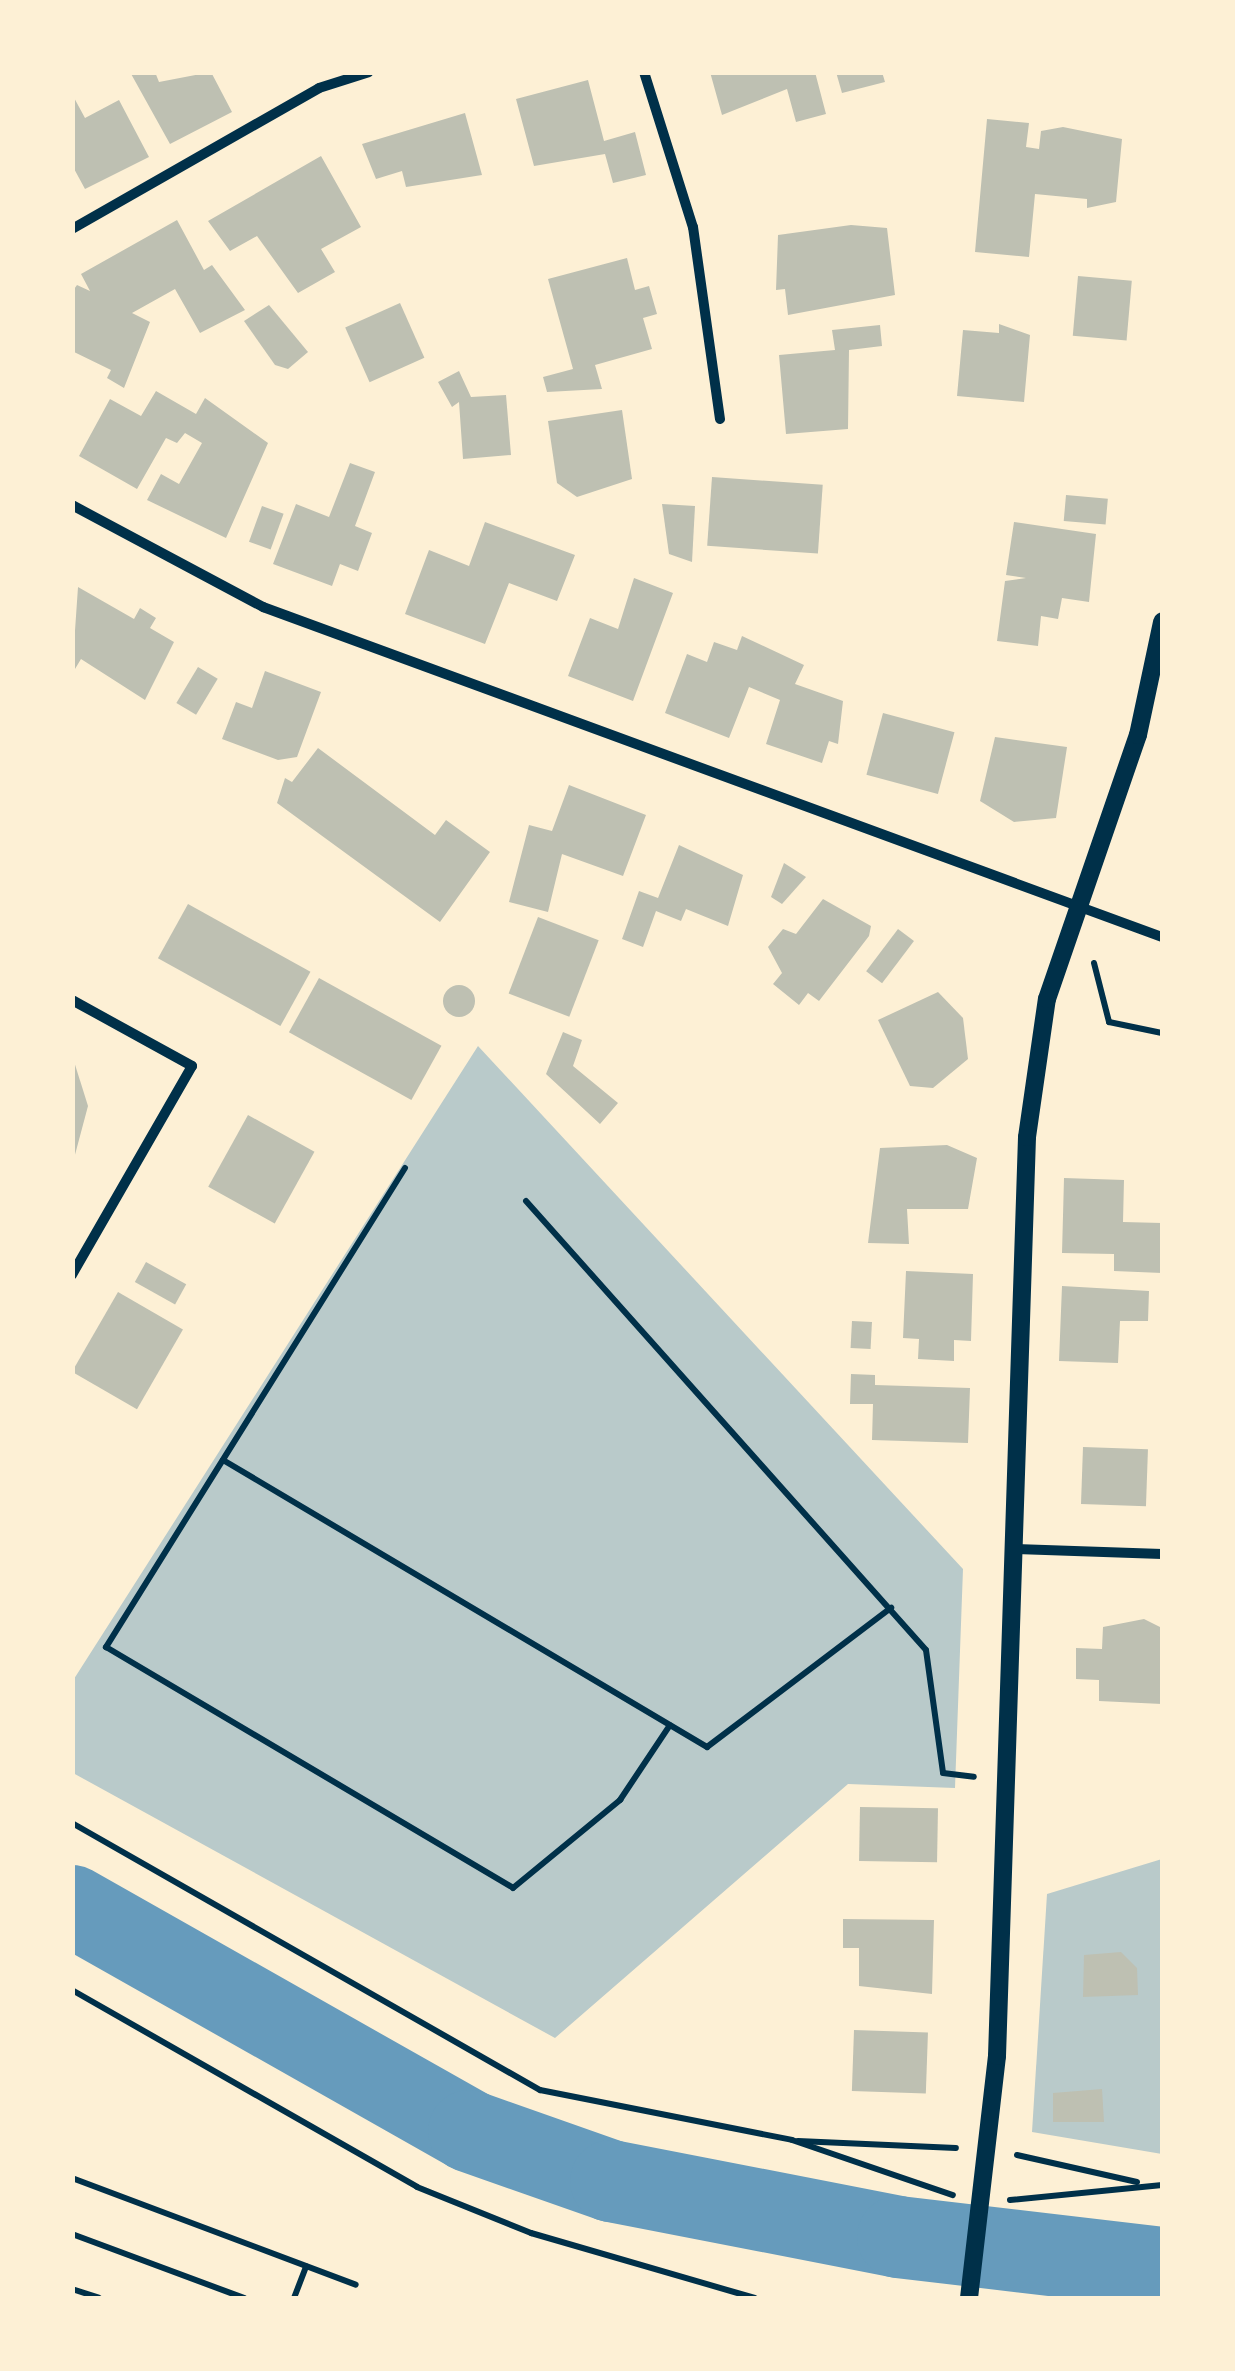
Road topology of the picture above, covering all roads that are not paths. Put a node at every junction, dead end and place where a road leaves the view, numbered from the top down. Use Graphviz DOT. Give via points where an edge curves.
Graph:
graph roads {
  1 [pos="316,72"];
  2 [pos="368,72"];
  3 [pos="644,72"];
  4 [pos="319,88"];
  5 [pos="72,230"];
  6 [pos="720,419"];
  7 [pos="72,505"];
  8 [pos="1162,622"];
  9 [pos="1080,908"];
  10 [pos="1162,937"];
  11 [pos="72,1000"];
  12 [pos="72,1275"];
  13 [pos="1012,1548"];
  14 [pos="1162,1554"];
  15 [pos="969,2298"];
  1 -- 4 [label="street"];
  2 -- 4 [label="street"];
  3 -- 6 [label="street" via="693,227"];
  4 -- 5 [label="street"];
  7 -- 9 [label="street" via="264,607"];
  8 -- 9 [label="street" via="1138,735"];
  9 -- 10 [label="street"];
  9 -- 13 [label="street" via="1047,999 1027,1137"];
  11 -- 12 [label="street" via="192,1066"];
  13 -- 14 [label="street"];
  13 -- 15 [label="street" via="989,2149"];
}
